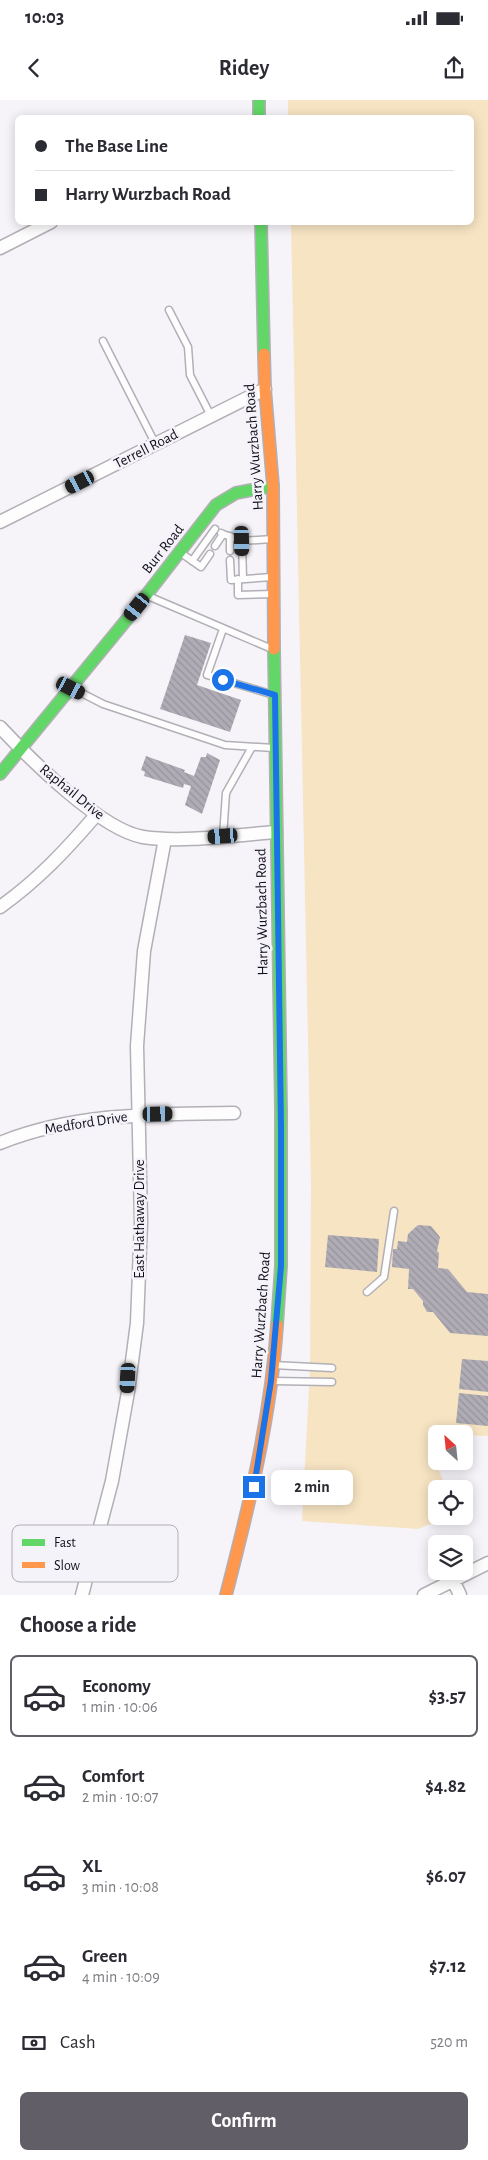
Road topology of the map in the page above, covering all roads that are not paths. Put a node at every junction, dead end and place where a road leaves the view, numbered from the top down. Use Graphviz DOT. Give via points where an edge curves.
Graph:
graph roads {
  1 [pos="259,100"];
  2 [pos="259,115"];
  3 [pos="45,225"];
  4 [pos="261,225"];
  5 [pos="0,248"];
  6 [pos="169,310"];
  7 [pos="102,342"];
  8 [pos="265,388"];
  9 [pos="211,416"];
  10 [pos="156,445"];
  11 [pos="273,486"];
  12 [pos="0,522"];
  13 [pos="203,522"];
  14 [pos="215,530"];
  15 [pos="226,535"];
  16 [pos="274,539"];
  17 [pos="242,541"];
  18 [pos="215,546"];
  19 [pos="230,550"];
  20 [pos="180,552"];
  21 [pos="210,554"];
  22 [pos="230,560"];
  23 [pos="192,561"];
  24 [pos="274,577"];
  25 [pos="240,579"];
  26 [pos="274,594"];
  27 [pos="146,596"];
  28 [pos="223,629"];
  29 [pos="274,650"];
  30 [pos="71,688"];
  31 [pos="275,695"];
  32 [pos="0,727"];
  33 [pos="252,747"];
  34 [pos="275,748"];
  35 [pos="20,749"];
  36 [pos="0,774"];
  37 [pos="96,815"];
  38 [pos="276,832"];
  39 [pos="223,836"];
  40 [pos="166,839"];
  41 [pos="0,907"];
  42 [pos="234,1113"];
  43 [pos="138,1115"];
  44 [pos="0,1143"];
  45 [pos="394,1212"];
  46 [pos="367,1292"];
  47 [pos="273,1365"];
  48 [pos="332,1368"];
  49 [pos="271,1381"];
  50 [pos="332,1382"];
  51 [pos="100,1525"];
  52 [pos="488,1562"];
  53 [pos="473,1570"];
  54 [pos="453,1580"];
  55 [pos="85,1582"];
  56 [pos="82,1595"];
  57 [pos="226,1595"];
  58 [pos="424,1595"];
  59 [pos="460,1595"];
  1 -- 2 [label="main road"];
  3 -- 5 [label="street"];
  4 -- 8 [label="main road, Harry Wurzbach Road"];
  6 -- 9 [label="lane" via="188,347 190,375"];
  7 -- 10 [label="lane"];
  8 -- 9 [label="street, Terrell Road"];
  8 -- 11 [label="main road, Harry Wurzbach Road"];
  9 -- 10 [label="street, Terrell Road"];
  10 -- 12 [label="street, Terrell Road"];
  11 -- 13 [label="main road, Burr Road" via="228,495"];
  11 -- 16 [label="main road, Harry Wurzbach Road"];
  13 -- 14 [label="lane"];
  13 -- 20 [label="main road, Burr Road"];
  14 -- 15 [label="lane"];
  14 -- 23 [label="lane"];
  15 -- 17 [label="lane"];
  15 -- 18 [label="lane"];
  15 -- 19 [label="lane"];
  16 -- 17 [label="lane"];
  16 -- 24 [label="main road, Harry Wurzbach Road"];
  17 -- 25 [label="lane"];
  20 -- 23 [label="lane"];
  20 -- 27 [label="main road, Burr Road"];
  21 -- 23 [label="lane" via="201,567"];
  22 -- 25 [label="lane" via="231,580"];
  24 -- 25 [label="lane"];
  24 -- 26 [label="main road, Harry Wurzbach Road"];
  25 -- 26 [label="lane" via="238,595"];
  26 -- 29 [label="main road, Harry Wurzbach Road"];
  27 -- 28 [label="lane"];
  27 -- 30 [label="main road, Burr Road"];
  28 -- 29 [label="lane"];
  28 -- 31 [label="lane" via="207,675"];
  29 -- 31 [label="main road, Harry Wurzbach Road"];
  30 -- 33 [label="lane" via="103,704 218,742"];
  30 -- 35 [label="main road, Burr Road"];
  31 -- 34 [label="main road, Harry Wurzbach Road"];
  32 -- 35 [label="street, Raphail Drive"];
  33 -- 34 [label="lane"];
  33 -- 39 [label="lane" via="226,793"];
  34 -- 38 [label="main road, Harry Wurzbach Road"];
  35 -- 36 [label="main road, Burr Road"];
  35 -- 37 [label="street, Raphail Drive"];
  37 -- 40 [label="street, Raphail Drive" via="123,830"];
  37 -- 41 [label="street" via="31,884"];
  38 -- 39 [label="street, Raphail Drive"];
  38 -- 47 [label="main road, Harry Wurzbach Road" via="282,1216"];
  39 -- 40 [label="street, Raphail Drive"];
  40 -- 43 [label="street, East Hathaway Drive" via="144,951 137,1046"];
  42 -- 43 [label="street, Medford Drive"];
  43 -- 44 [label="street, Medford Drive" via="56,1125"];
  43 -- 51 [label="street, East Hathaway Drive" via="141,1222 137,1322 112,1481"];
  45 -- 46 [label="lane" via="384,1278"];
  47 -- 48 [label="lane"];
  47 -- 49 [label="main road, Harry Wurzbach Road"];
  49 -- 50 [label="lane"];
  49 -- 57 [label="main road, Harry Wurzbach Road" via="254,1487"];
  52 -- 53 [label="street"];
  54 -- 58 [label="street"];
  54 -- 59 [label="street"];
  55 -- 56 [label="street, East Hathaway Drive"];
}
